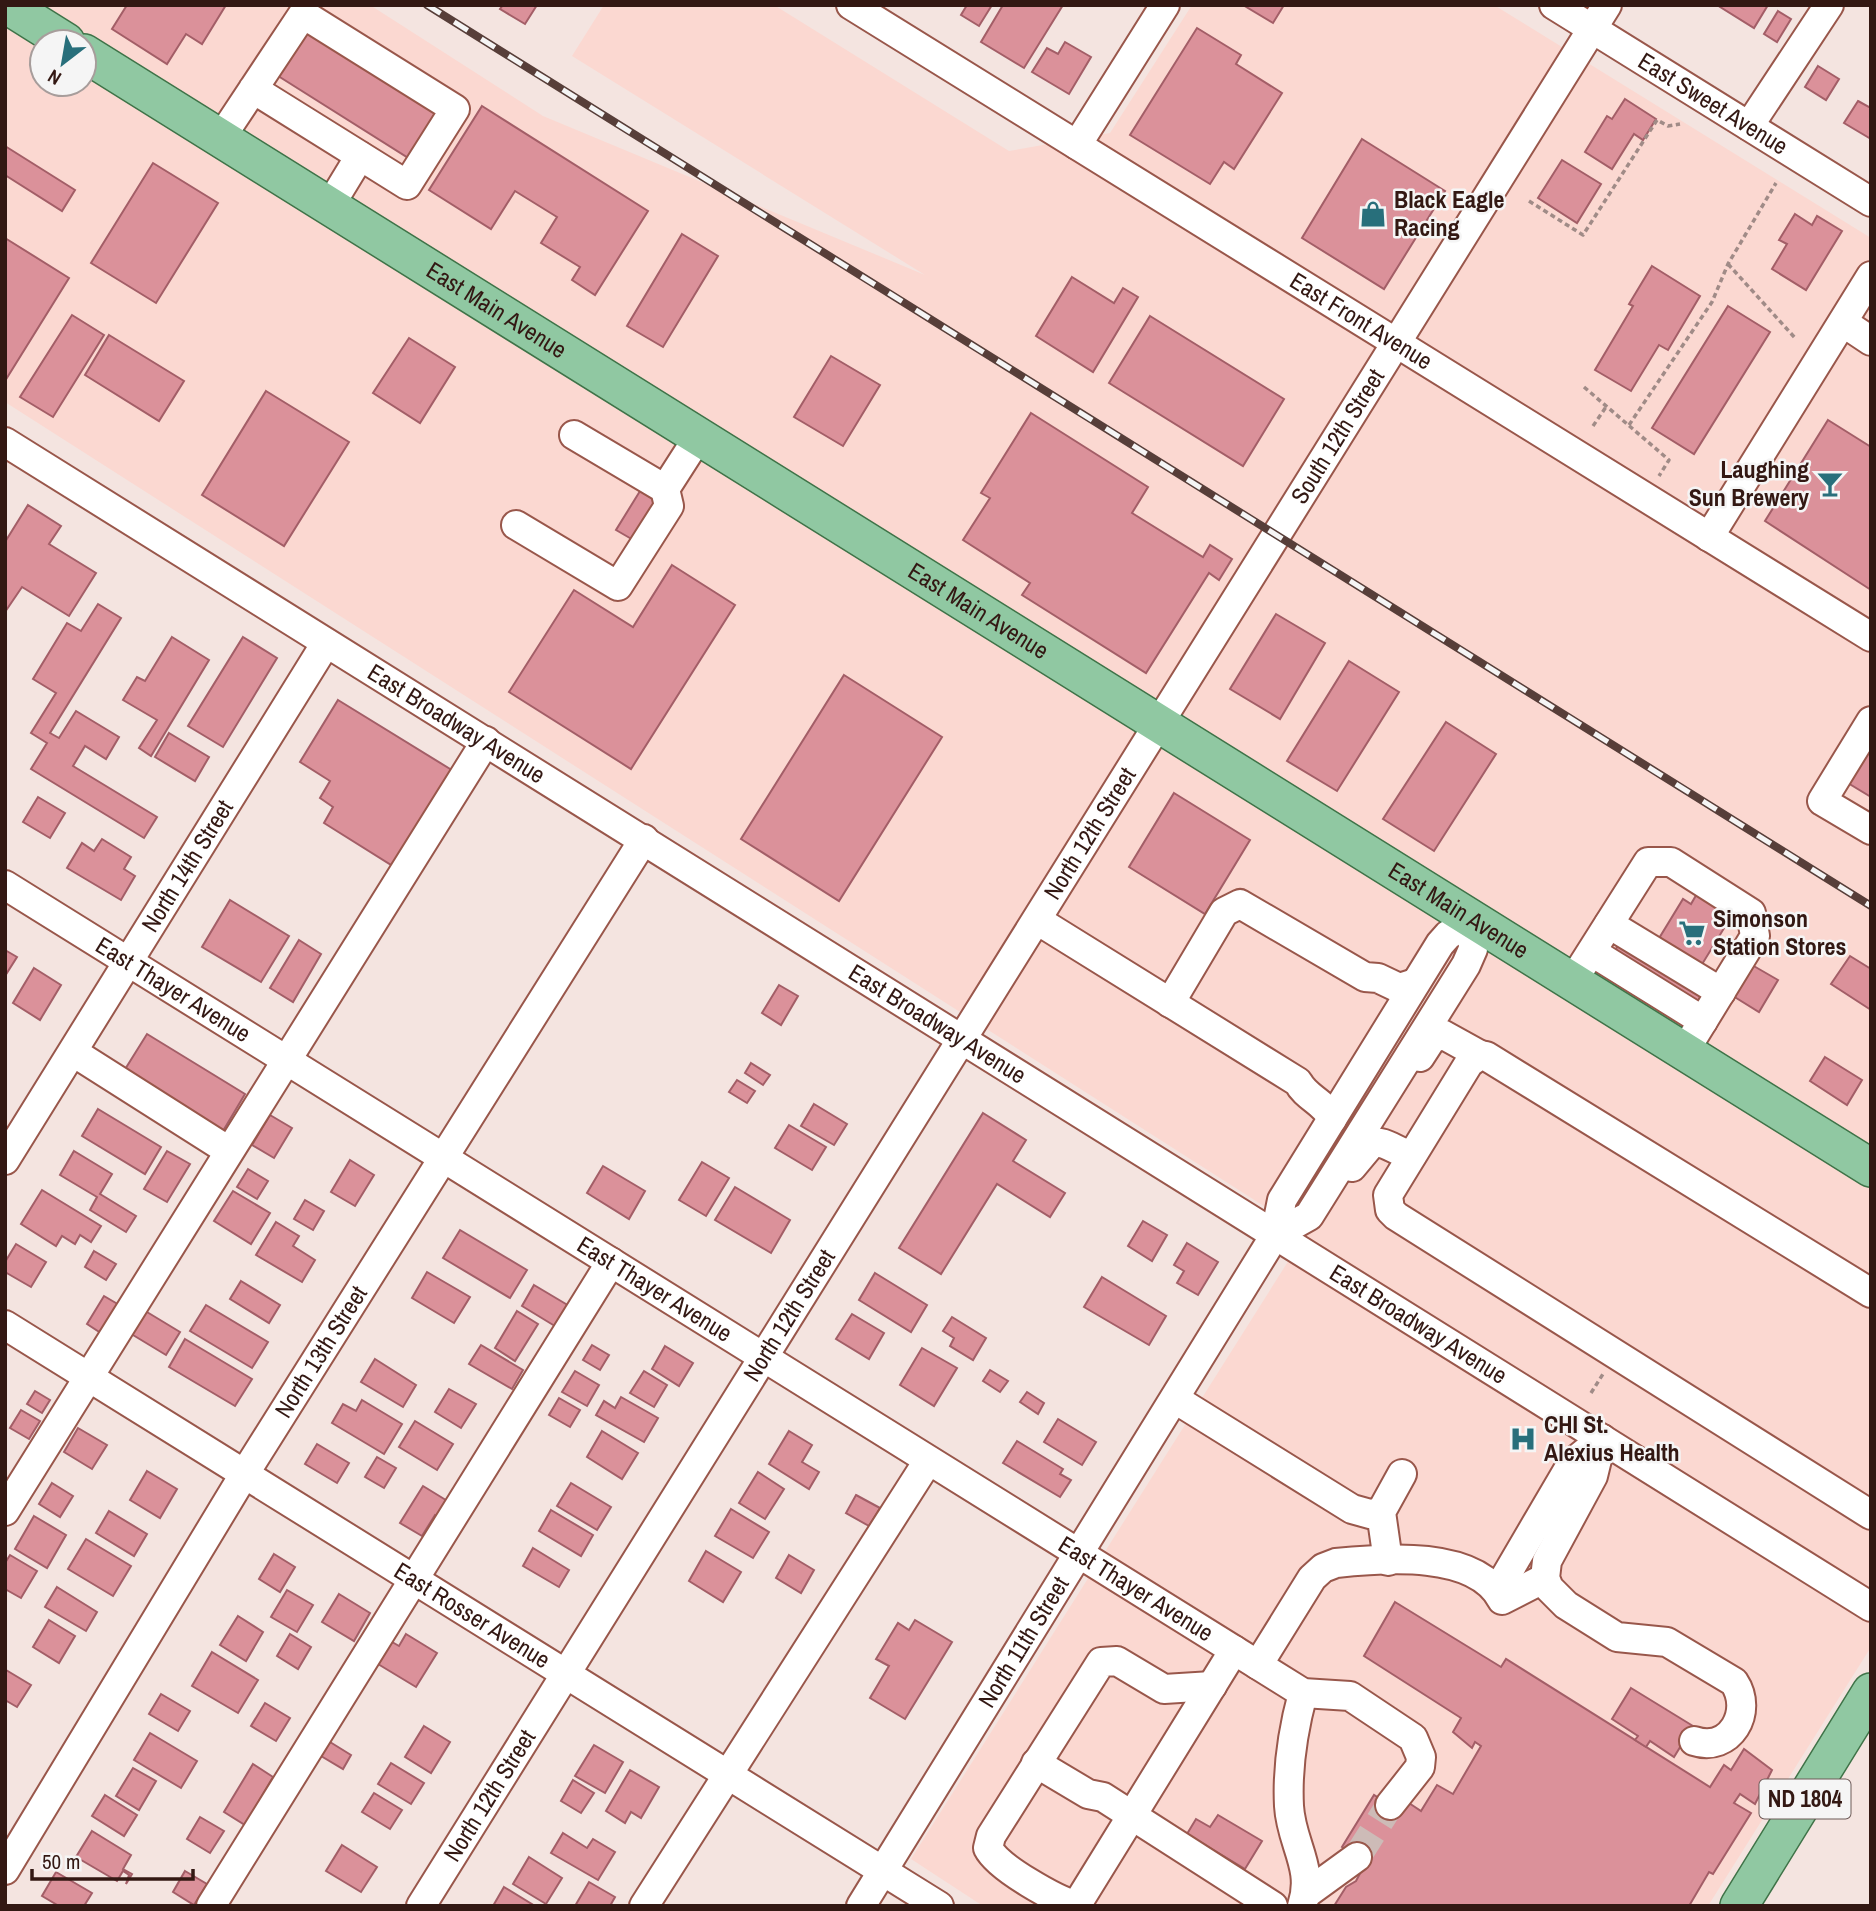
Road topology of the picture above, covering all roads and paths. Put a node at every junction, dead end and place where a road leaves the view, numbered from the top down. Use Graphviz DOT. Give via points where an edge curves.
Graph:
graph roads {
  1 [pos="7,5"];
  2 [pos="851,5"];
  3 [pos="1165,5"];
  4 [pos="1555,5"];
  5 [pos="1829,5"];
  6 [pos="1600,17"];
  7 [pos="44,28"];
  8 [pos="98,62"];
  9 [pos="253,89"];
  10 [pos="1680,124"];
  11 [pos="1749,126"];
  12 [pos="220,139"];
  13 [pos="1077,145"];
  14 [pos="360,156"];
  15 [pos="1776,183"];
  16 [pos="1529,201"];
  17 [pos="1871,202"];
  18 [pos="329,207"];
  19 [pos="1728,264"];
  20 [pos="1871,276"];
  21 [pos="1844,323"];
  22 [pos="1796,339"];
  23 [pos="1397,341"];
  24 [pos="1871,341"];
  25 [pos="1584,387"];
  26 [pos="1606,407"];
  27 [pos="1629,425"];
  28 [pos="1593,426"];
  29 [pos="574,435"];
  30 [pos="699,436"];
  31 [pos="8,449"];
  32 [pos="665,489"];
  33 [pos="1647,496"];
  34 [pos="516,525"];
  35 [pos="1709,537"];
  36 [pos="1871,637"];
  37 [pos="326,643"];
  38 [pos="1159,723"];
  39 [pos="1870,725"];
  40 [pos="486,741"];
  41 [pos="1871,831"];
  42 [pos="644,839"];
  43 [pos="5,885"];
  44 [pos="1472,919"];
  45 [pos="1037,920"];
  46 [pos="1609,924"];
  47 [pos="129,962"];
  48 [pos="1582,967"];
  49 [pos="1648,970"];
  50 [pos="1684,992"];
  51 [pos="1721,992"];
  52 [pos="1170,1003"];
  53 [pos="1414,1004"];
  54 [pos="1703,1021"];
  55 [pos="962,1039"];
  56 [pos="73,1052"];
  57 [pos="1684,1052"];
  58 [pos="1480,1055"];
  59 [pos="286,1060"];
  60 [pos="1391,1084"];
  61 [pos="1349,1110"];
  62 [pos="229,1151"];
  63 [pos="1412,1155"];
  64 [pos="443,1158"];
  65 [pos="5,1160"];
  66 [pos="1871,1168"];
  67 [pos="1326,1189"];
  68 [pos="1275,1235"];
  69 [pos="611,1262"];
  70 [pos="1871,1293"];
  71 [pos="5,1325"];
  72 [pos="764,1356"];
  73 [pos="1608,1367"];
  74 [pos="88,1376"];
  75 [pos="1591,1392"];
  76 [pos="1175,1399"];
  77 [pos="1602,1439"];
  78 [pos="928,1461"];
  79 [pos="245,1474"];
  80 [pos="1402,1474"];
  81 [pos="5,1511"];
  82 [pos="1381,1512"];
  83 [pos="1871,1515"];
  84 [pos="1080,1554"];
  85 [pos="1388,1562"];
  86 [pos="412,1577"];
  87 [pos="1545,1578"];
  88 [pos="1497,1591"];
  89 [pos="1871,1607"];
  90 [pos="1234,1650"];
  91 [pos="1258,1665"];
  92 [pos="565,1673"];
  93 [pos="1212,1686"];
  94 [pos="1871,1692"];
  95 [pos="1303,1693"];
  96 [pos="1694,1741"];
  97 [pos="1036,1762"];
  98 [pos="730,1776"];
  99 [pos="1390,1805"];
  100 [pos="1132,1817"];
  101 [pos="1357,1857"];
  102 [pos="5,1870"];
  103 [pos="883,1871"];
  104 [pos="1304,1900"];
  105 [pos="211,1906"];
  106 [pos="421,1906"];
  107 [pos="644,1906"];
  108 [pos="861,1906"];
  109 [pos="939,1906"];
  110 [pos="1077,1906"];
  111 [pos="1273,1906"];
  112 [pos="1739,1906"];
  1 -- 7 [label="main road"];
  2 -- 13 [label="street, East Front Avenue"];
  3 -- 13 [label="street"];
  4 -- 6 [label="street, East Sweet Avenue"];
  5 -- 11 [label="street"];
  6 -- 11 [label="street, East Sweet Avenue"];
  6 -- 23 [label="street, South 12th Street"];
  8 -- 12 [label="main road, East Main Avenue"];
  9 -- 12 [label="street"];
  9 -- 14 [label="street"];
  9 -- 14 [label="street" via="303,14 456,109 407,186"];
  10 -- 16 [label="path" via="1668,126 1657,120 1583,234"];
  11 -- 17 [label="street, East Sweet Avenue"];
  12 -- 18 [label="main road, East Main Avenue"];
  13 -- 23 [label="street, East Front Avenue"];
  14 -- 18 [label="street"];
  15 -- 19 [label="path"];
  18 -- 30 [label="main road, East Main Avenue"];
  19 -- 22 [label="path"];
  19 -- 27 [label="path" via="1712,302"];
  20 -- 21 [label="street"];
  21 -- 24 [label="street"];
  21 -- 35 [label="street"];
  23 -- 33 [label="street, East Front Avenue"];
  23 -- 38 [label="street, South 12th Street"];
  25 -- 26 [label="path"];
  26 -- 27 [label="path"];
  26 -- 28 [label="path"];
  27 -- 33 [label="path" via="1669,460"];
  29 -- 32 [label="street"];
  30 -- 32 [label="street"];
  30 -- 38 [label="main road, East Main Avenue"];
  31 -- 37 [label="street, East Broadway Avenue"];
  32 -- 34 [label="street" via="669,506 618,586"];
  33 -- 35 [label="street, East Front Avenue"];
  35 -- 36 [label="street, East Front Avenue"];
  37 -- 40 [label="street, East Broadway Avenue"];
  37 -- 47 [label="street, North 14th Street"];
  38 -- 44 [label="main road, East Main Avenue"];
  38 -- 45 [label="street, North 12th Street"];
  39 -- 41 [label="street" via="1822,800"];
  40 -- 42 [label="street, East Broadway Avenue"];
  40 -- 59 [label="street"];
  42 -- 55 [label="street, East Broadway Avenue"];
  42 -- 64 [label="street, North 13th Street"];
  43 -- 47 [label="street, East Thayer Avenue"];
  44 -- 48 [label="main road, East Main Avenue"];
  44 -- 53 [label="street" via="1448,935"];
  45 -- 52 [label="street"];
  45 -- 55 [label="street, North 12th Street"];
  46 -- 48 [label="street"];
  46 -- 49 [label="street"];
  46 -- 51 [label="street" via="1648,862 1671,862 1751,913 1755,936"];
  47 -- 56 [label="street, North 14th Street"];
  47 -- 59 [label="street, East Thayer Avenue"];
  48 -- 49 [label="street"];
  48 -- 57 [label="main road, East Main Avenue"];
  49 -- 50 [label="street"];
  50 -- 51 [label="street"];
  50 -- 54 [label="street"];
  51 -- 54 [label="street"];
  52 -- 53 [label="street" via="1224,912 1240,904 1365,977 1378,978"];
  52 -- 61 [label="street" via="1298,1082 1306,1094"];
  53 -- 58 [label="street" via="1476,1042"];
  53 -- 60 [label="street"];
  53 -- 61 [label="street"];
  54 -- 57 [label="street"];
  55 -- 68 [label="street, East Broadway Avenue"];
  55 -- 72 [label="street, North 12th Street"];
  56 -- 62 [label="street"];
  56 -- 65 [label="street, North 14th Street"];
  57 -- 66 [label="main road, East Main Avenue"];
  58 -- 60 [label="street" via="1446,1034 1438,1035 1410,1071"];
  58 -- 63 [label="street" via="1469,1063"];
  58 -- 70 [label="street" via="1493,1058"];
  59 -- 62 [label="street"];
  59 -- 64 [label="street, East Thayer Avenue"];
  60 -- 61 [label="street"];
  61 -- 63 [label="street" via="1402,1141"];
  61 -- 67 [label="street"];
  61 -- 68 [label="street" via="1282,1200"];
  62 -- 74 [label="street"];
  63 -- 67 [label="street" via="1372,1143 1351,1169"];
  63 -- 83 [label="street" via="1388,1195 1396,1216"];
  64 -- 69 [label="street, East Thayer Avenue"];
  64 -- 79 [label="street, North 13th Street"];
  67 -- 68 [label="street" via="1308,1216"];
  68 -- 76 [label="street, North 11th Street"];
  68 -- 77 [label="street, East Broadway Avenue"];
  69 -- 72 [label="street, East Thayer Avenue"];
  69 -- 86 [label="street"];
  71 -- 74 [label="street, East Rosser Avenue"];
  72 -- 78 [label="street, East Thayer Avenue"];
  72 -- 92 [label="street, North 12th Street"];
  73 -- 75 [label="path"];
  74 -- 79 [label="street, East Rosser Avenue"];
  74 -- 81 [label="street"];
  76 -- 82 [label="street" via="1352,1509"];
  76 -- 84 [label="street, North 11th Street"];
  77 -- 87 [label="street" via="1593,1476 1547,1561"];
  77 -- 88 [label="street" via="1572,1463"];
  77 -- 89 [label="street, East Broadway Avenue"];
  78 -- 84 [label="street, East Thayer Avenue"];
  78 -- 98 [label="street"];
  79 -- 86 [label="street, East Rosser Avenue"];
  79 -- 102 [label="street, North 13th Street"];
  80 -- 82 [label="street"];
  82 -- 85 [label="street"];
  84 -- 90 [label="street, East Thayer Avenue"];
  84 -- 103 [label="street, North 11th Street"];
  85 -- 88 [label="street" via="1443,1562 1463,1567"];
  85 -- 91 [label="street" via="1351,1562 1323,1569 1311,1578"];
  86 -- 92 [label="street, East Rosser Avenue"];
  86 -- 105 [label="street"];
  87 -- 88 [label="street" via="1502,1600"];
  87 -- 96 [label="street" via="1566,1605 1617,1637 1667,1642 1734,1682 1742,1709 1734,1730 1716,1744"];
  90 -- 91 [label="street, East Thayer Avenue"];
  90 -- 93 [label="street"];
  91 -- 95 [label="street, East Thayer Avenue"];
  92 -- 98 [label="street, East Rosser Avenue"];
  92 -- 106 [label="street, North 12th Street"];
  93 -- 97 [label="street" via="1164,1689 1117,1661 1106,1660 1096,1666"];
  93 -- 100 [label="street"];
  94 -- 112 [label="main road, ND 1804"];
  95 -- 99 [label="street" via="1350,1696 1413,1738 1420,1767"];
  95 -- 104 [label="street" via="1290,1755 1289,1808 1306,1868"];
  97 -- 100 [label="street"];
  97 -- 110 [label="street" via="988,1848 1015,1872"];
  98 -- 103 [label="street, East Rosser Avenue"];
  98 -- 107 [label="street"];
  100 -- 110 [label="street"];
  100 -- 111 [label="street"];
  101 -- 104 [label="street"];
  103 -- 108 [label="street, North 11th Street"];
  103 -- 109 [label="street, East Rosser Avenue"];
}
